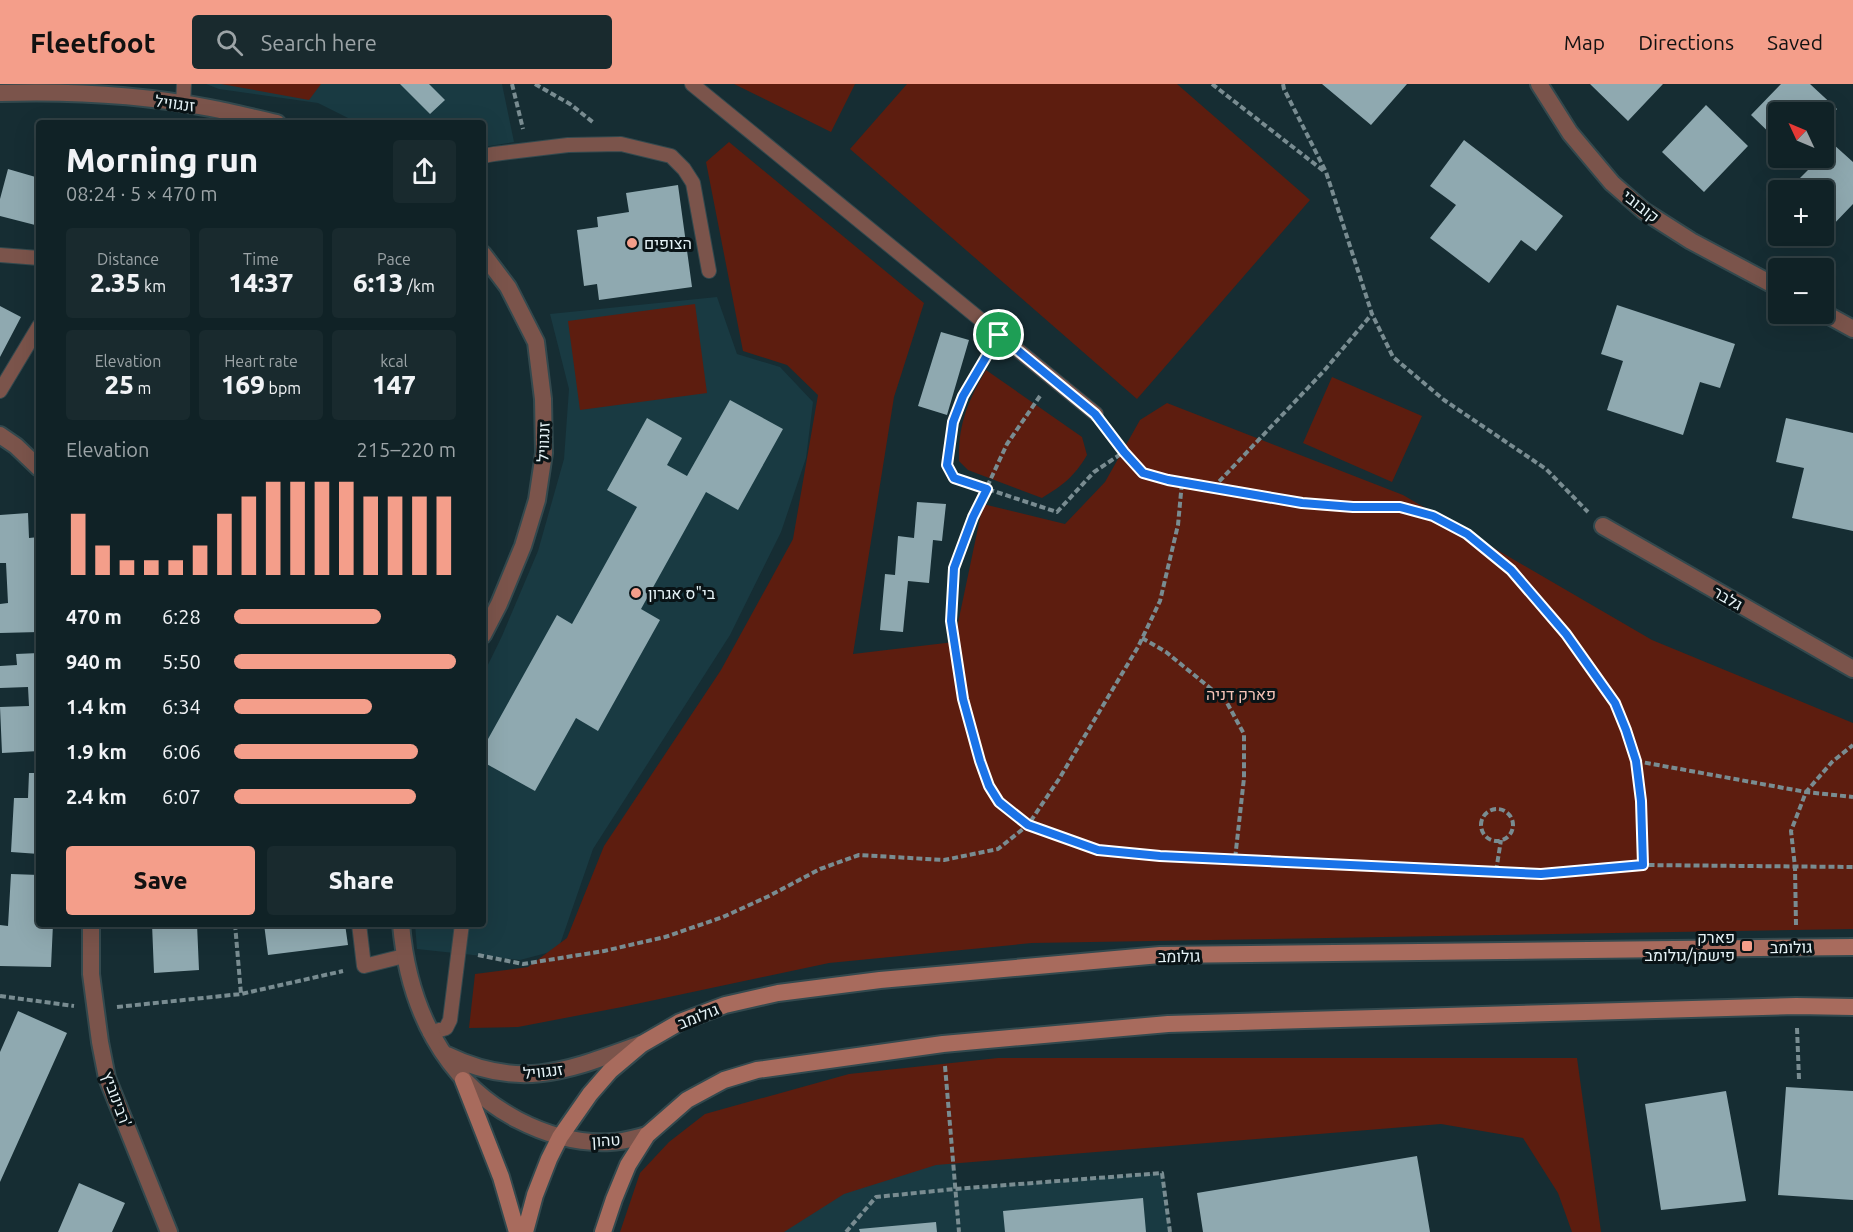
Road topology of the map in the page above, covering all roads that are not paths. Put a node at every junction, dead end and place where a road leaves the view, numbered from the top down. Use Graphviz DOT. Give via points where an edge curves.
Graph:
graph roads {
  1 [pos="184,84"];
  2 [pos="692,84"];
  3 [pos="1539,84"];
  4 [pos="0,93"];
  5 [pos="183,104"];
  6 [pos="263,120"];
  7 [pos="486,156"];
  8 [pos="0,255"];
  9 [pos="36,258"];
  10 [pos="486,258"];
  11 [pos="709,271"];
  12 [pos="1768,282"];
  13 [pos="1834,319"];
  14 [pos="1853,329"];
  15 [pos="36,331"];
  16 [pos="0,391"];
  17 [pos="1095,414"];
  18 [pos="0,435"];
  19 [pos="36,465"];
  20 [pos="1603,526"];
  21 [pos="486,630"];
  22 [pos="1853,669"];
  23 [pos="91,927"];
  24 [pos="359,927"];
  25 [pos="401,927"];
  26 [pos="462,927"];
  27 [pos="1853,946"];
  28 [pos="404,956"];
  29 [pos="1853,1007"];
  30 [pos="430,1033"];
  31 [pos="642,1044"];
  32 [pos="444,1053"];
  33 [pos="463,1080"];
  34 [pos="647,1135"];
  35 [pos="560,1137"];
  36 [pos="169,1232"];
  37 [pos="517,1232"];
  38 [pos="525,1232"];
  39 [pos="603,1232"];
  1 -- 5 [label="lane"];
  2 -- 17 [label="lane"];
  3 -- 12 [label="street, קובובי" via="1570,133 1612,183 1644,211"];
  4 -- 5 [label="street, זנגוויל" via="126,96"];
  5 -- 6 [label="street, זנגוויל"];
  7 -- 11 [label="lane" via="568,145 621,144 671,156 693,183"];
  8 -- 9 [label="lane"];
  10 -- 21 [label="street, זנגוויל" via="508,287 536,342 544,453 537,500 523,546"];
  13 -- 14 [label="street"];
  15 -- 16 [label="lane"];
  18 -- 19 [label="street"];
  20 -- 22 [label="street, גלבר"];
  23 -- 36 [label="street, רבינוביץ'" via="91,974 107,1078"];
  24 -- 28 [label="lane" via="364,966"];
  25 -- 28 [label="street"];
  26 -- 30 [label="lane" via="450,1020 446,1028"];
  27 -- 31 [label="main road, גולומב" via="1160,955 778,993 701,1013"];
  28 -- 30 [label="street"];
  29 -- 34 [label="main road" via="1168,1024 943,1044 757,1070 724,1080 687,1100"];
  30 -- 32 [label="street"];
  31 -- 32 [label="street, זנגוויל" via="574,1068 525,1074 500,1073"];
  31 -- 35 [label="main road, גולומב" via="610,1071"];
  32 -- 33 [label="street"];
  33 -- 35 [label="street" via="497,1109"];
  33 -- 37 [label="main road" via="501,1177"];
  34 -- 35 [label="street, טהון" via="613,1142"];
  34 -- 39 [label="main road, טהון" via="628,1165"];
  35 -- 38 [label="main road" via="535,1196"];
}
